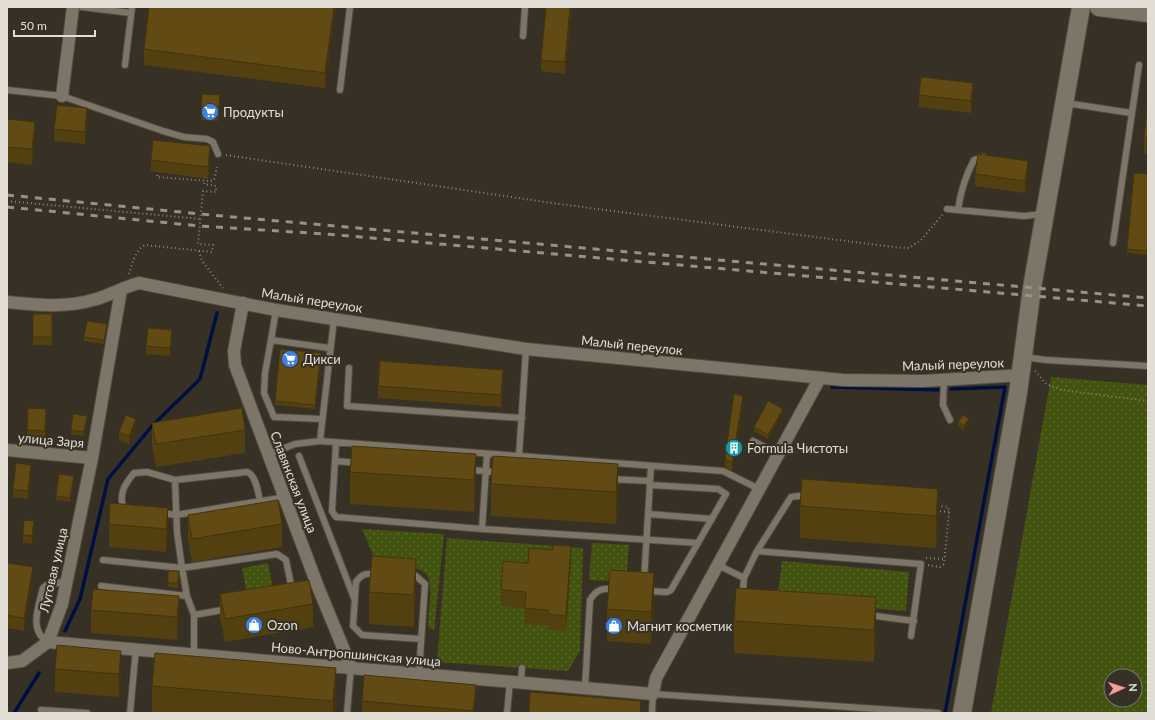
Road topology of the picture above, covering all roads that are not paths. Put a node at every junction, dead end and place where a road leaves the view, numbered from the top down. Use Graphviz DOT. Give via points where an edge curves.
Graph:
graph roads {
  1 [pos="73,7"];
  2 [pos="82,7"];
  3 [pos="350,7"];
  4 [pos="526,7"];
  5 [pos="1082,7"];
  6 [pos="1100,7"];
  7 [pos="132,10"];
  8 [pos="1148,13"];
  9 [pos="523,36"];
  10 [pos="1139,64"];
  11 [pos="125,65"];
  12 [pos="7,90"];
  13 [pos="340,90"];
  14 [pos="62,96"];
  15 [pos="1065,103"];
  16 [pos="1131,113"];
  17 [pos="218,154"];
  18 [pos="987,157"];
  19 [pos="947,209"];
  20 [pos="958,209"];
  21 [pos="1045,214"];
  22 [pos="1113,243"];
  23 [pos="124,288"];
  24 [pos="7,302"];
  25 [pos="243,303"];
  26 [pos="276,310"];
  27 [pos="334,319"];
  28 [pos="271,340"];
  29 [pos="329,348"];
  30 [pos="526,349"];
  31 [pos="1023,357"];
  32 [pos="1148,366"];
  33 [pos="349,368"];
  34 [pos="1021,375"];
  35 [pos="820,378"];
  36 [pos="944,379"];
  37 [pos="522,418"];
  38 [pos="321,419"];
  39 [pos="950,420"];
  40 [pos="320,441"];
  41 [pos="753,441"];
  42 [pos="336,443"];
  43 [pos="7,450"];
  44 [pos="269,454"];
  45 [pos="487,454"];
  46 [pos="777,454"];
  47 [pos="299,456"];
  48 [pos="519,456"];
  49 [pos="92,458"];
  50 [pos="335,461"];
  51 [pos="367,463"];
  52 [pos="651,466"];
  53 [pos="462,469"];
  54 [pos="486,471"];
  55 [pos="509,472"];
  56 [pos="603,478"];
  57 [pos="175,480"];
  58 [pos="650,483"];
  59 [pos="759,489"];
  60 [pos="286,496"];
  61 [pos="814,496"];
  62 [pos="260,501"];
  63 [pos="130,508"];
  64 [pos="153,512"];
  65 [pos="648,514"];
  66 [pos="176,515"];
  67 [pos="336,517"];
  68 [pos="712,519"];
  69 [pos="325,522"];
  70 [pos="482,529"];
  71 [pos="646,540"];
  72 [pos="698,543"];
  73 [pos="758,551"];
  74 [pos="103,560"];
  75 [pos="718,564"];
  76 [pos="182,568"];
  77 [pos="387,574"];
  78 [pos="402,576"];
  79 [pos="744,578"];
  80 [pos="67,581"];
  81 [pos="101,586"];
  82 [pos="628,589"];
  83 [pos="187,596"];
  84 [pos="293,597"];
  85 [pos="355,599"];
  86 [pos="750,600"];
  87 [pos="235,608"];
  88 [pos="859,614"];
  89 [pos="194,615"];
  90 [pos="914,621"];
  91 [pos="911,636"];
  92 [pos="421,639"];
  93 [pos="52,642"];
  94 [pos="136,648"];
  95 [pos="194,654"];
  96 [pos="7,663"];
  97 [pos="351,667"];
  98 [pos="522,668"];
  99 [pos="419,673"];
  100 [pos="515,682"];
  101 [pos="585,688"];
  102 [pos="653,694"];
  103 [pos="41,710"];
  104 [pos="87,713"];
  105 [pos="130,713"];
  106 [pos="347,713"];
  107 [pos="508,713"];
  108 [pos="652,713"];
  109 [pos="938,713"];
  110 [pos="962,713"];
  1 -- 14 [label="street"];
  2 -- 7 [label="lane"];
  3 -- 13 [label="lane"];
  4 -- 9 [label="lane"];
  5 -- 15 [label="street"];
  6 -- 8 [label="street"];
  7 -- 11 [label="lane"];
  10 -- 16 [label="lane"];
  12 -- 14 [label="lane"];
  14 -- 17 [label="lane" via="163,131 184,137 207,139 213,142"];
  15 -- 16 [label="lane"];
  15 -- 21 [label="street"];
  16 -- 22 [label="lane"];
  18 -- 20 [label="lane" via="974,160 970,167 961,187"];
  19 -- 20 [label="lane"];
  20 -- 21 [label="lane" via="1024,216"];
  21 -- 31 [label="street"];
  23 -- 24 [label="street, Малый переулок" via="93,301 45,306"];
  23 -- 25 [label="street, Малый переулок" via="139,283"];
  23 -- 49 [label="street, Луговая улица"];
  25 -- 26 [label="street, Малый переулок"];
  25 -- 44 [label="street, Славянская улица" via="234,351 235,365"];
  26 -- 27 [label="street, Малый переулок"];
  26 -- 28 [label="lane"];
  27 -- 29 [label="lane"];
  27 -- 30 [label="street, Малый переулок"];
  28 -- 29 [label="lane"];
  28 -- 38 [label="lane" via="264,393 274,417"];
  29 -- 38 [label="lane"];
  30 -- 35 [label="street, Малый переулок"];
  30 -- 37 [label="lane"];
  31 -- 32 [label="lane"];
  31 -- 34 [label="street"];
  33 -- 37 [label="lane" via="347,406"];
  34 -- 36 [label="street, Малый переулок"];
  34 -- 110 [label="street"];
  35 -- 36 [label="street, Малый переулок" via="923,381"];
  35 -- 46 [label="street"];
  36 -- 39 [label="lane" via="943,405"];
  37 -- 48 [label="lane"];
  38 -- 40 [label="lane"];
  40 -- 42 [label="lane"];
  40 -- 44 [label="lane" via="295,444"];
  41 -- 46 [label="lane"];
  42 -- 45 [label="lane"];
  42 -- 50 [label="lane"];
  43 -- 49 [label="street, улица Заря"];
  44 -- 60 [label="street, Славянская улица"];
  45 -- 48 [label="lane"];
  45 -- 54 [label="lane"];
  46 -- 59 [label="street"];
  47 -- 69 [label="lane"];
  48 -- 52 [label="lane"];
  49 -- 80 [label="street, Луговая улица"];
  50 -- 51 [label="lane"];
  50 -- 67 [label="lane" via="332,511"];
  52 -- 58 [label="lane"];
  52 -- 59 [label="lane" via="723,472"];
  53 -- 54 [label="lane"];
  54 -- 55 [label="lane"];
  54 -- 70 [label="lane"];
  56 -- 58 [label="lane"];
  57 -- 62 [label="lane" via="247,472 253,477"];
  57 -- 63 [label="lane" via="148,472 134,473 124,484 120,499 123,507"];
  57 -- 66 [label="lane"];
  58 -- 65 [label="lane"];
  58 -- 68 [label="lane" via="718,489 726,494"];
  59 -- 75 [label="street"];
  60 -- 62 [label="lane"];
  60 -- 97 [label="street, Славянская улица" via="315,588"];
  61 -- 73 [label="lane" via="791,496"];
  62 -- 66 [label="lane"];
  64 -- 66 [label="lane"];
  65 -- 68 [label="lane"];
  65 -- 71 [label="lane"];
  66 -- 76 [label="lane"];
  67 -- 69 [label="lane"];
  67 -- 70 [label="lane"];
  68 -- 72 [label="lane"];
  69 -- 85 [label="lane"];
  70 -- 71 [label="lane"];
  71 -- 72 [label="lane"];
  71 -- 72 [label="lane" via="643,590 667,592 671,590"];
  73 -- 79 [label="lane"];
  73 -- 90 [label="lane" via="921,561"];
  74 -- 76 [label="lane"];
  75 -- 79 [label="lane"];
  75 -- 102 [label="street" via="656,678"];
  76 -- 83 [label="lane"];
  76 -- 84 [label="lane" via="277,554 286,560"];
  77 -- 85 [label="lane" via="366,573 360,576 356,582"];
  78 -- 92 [label="lane" via="416,576 425,584"];
  79 -- 86 [label="lane" via="743,590"];
  80 -- 93 [label="street, Луговая улица"];
  80 -- 93 [label="lane" via="43,588 36,626 38,634"];
  81 -- 83 [label="lane"];
  82 -- 101 [label="lane" via="604,588 595,591 590,600"];
  83 -- 89 [label="lane"];
  85 -- 92 [label="lane" via="354,626 362,636"];
  87 -- 89 [label="lane"];
  88 -- 90 [label="lane"];
  89 -- 95 [label="lane"];
  90 -- 91 [label="lane"];
  92 -- 99 [label="lane"];
  93 -- 94 [label="street, Ново-Антропшинская улица"];
  93 -- 96 [label="street" via="22,661"];
  94 -- 95 [label="street, Ново-Антропшинская улица"];
  94 -- 105 [label="lane"];
  95 -- 97 [label="street, Ново-Антропшинская улица"];
  97 -- 99 [label="street, Ново-Антропшинская улица"];
  97 -- 106 [label="lane"];
  98 -- 100 [label="lane"];
  99 -- 100 [label="street, Ново-Антропшинская улица"];
  100 -- 101 [label="street, Ново-Антропшинская улица"];
  100 -- 107 [label="lane"];
  101 -- 102 [label="street, Ново-Антропшинская улица"];
  102 -- 108 [label="lane"];
  102 -- 109 [label="lane"];
  103 -- 104 [label="lane"];
}
